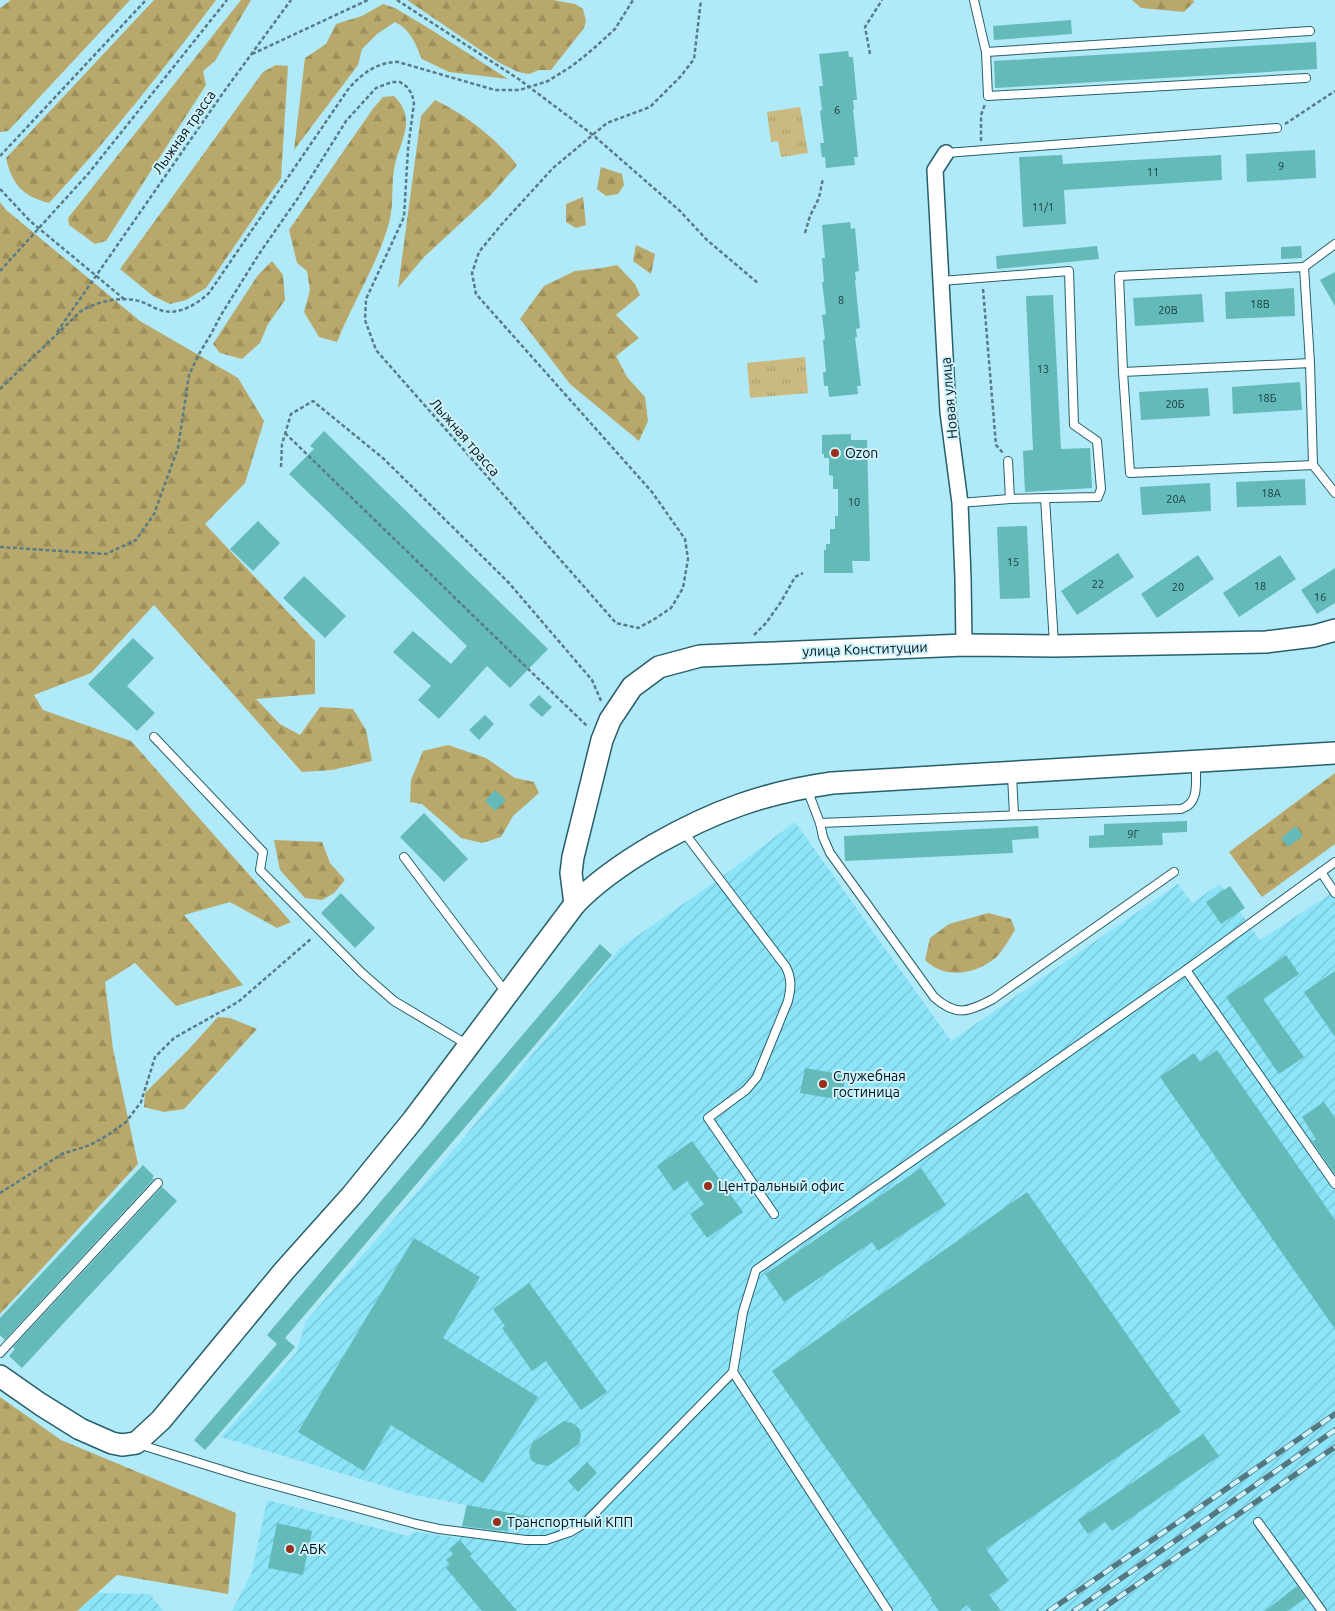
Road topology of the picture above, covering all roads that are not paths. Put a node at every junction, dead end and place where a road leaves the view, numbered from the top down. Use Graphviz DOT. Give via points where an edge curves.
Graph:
graph roads {
  1 [pos="974,0"];
  2 [pos="1310,31"];
  3 [pos="986,52"];
  4 [pos="1306,78"];
  5 [pos="1277,128"];
  6 [pos="946,153"];
  7 [pos="1335,244"];
  8 [pos="1304,267"];
  9 [pos="941,281"];
  10 [pos="1310,363"];
  11 [pos="1123,372"];
  12 [pos="1008,461"];
  13 [pos="1313,465"];
  14 [pos="1335,493"];
  15 [pos="1045,498"];
  16 [pos="1010,499"];
  17 [pos="960,503"];
  18 [pos="1335,630"];
  19 [pos="964,645"];
  20 [pos="1054,646"];
  21 [pos="154,737"];
  22 [pos="1335,753"];
  23 [pos="1196,761"];
  24 [pos="1012,772"];
  25 [pos="807,787"];
  26 [pos="1014,815"];
  27 [pos="820,823"];
  28 [pos="682,830"];
  29 [pos="404,857"];
  30 [pos="1335,862"];
  31 [pos="1174,872"];
  32 [pos="1321,872"];
  33 [pos="1335,893"];
  34 [pos="575,904"];
  35 [pos="1186,970"];
  36 [pos="508,995"];
  37 [pos="470,1046"];
  38 [pos="158,1183"];
  39 [pos="1335,1184"];
  40 [pos="774,1214"];
  41 [pos="0,1353"];
  42 [pos="733,1372"];
  43 [pos="0,1376"];
  44 [pos="136,1443"];
  45 [pos="1258,1522"];
  46 [pos="888,1611"];
  47 [pos="1322,1611"];
  1 -- 3 [label="lane"];
  2 -- 3 [label="lane"];
  3 -- 4 [label="lane" via="988,96"];
  5 -- 6 [label="lane"];
  6 -- 9 [label="street, Новая улица" via="935,170"];
  7 -- 8 [label="lane"];
  8 -- 10 [label="lane"];
  8 -- 11 [label="lane" via="1118,276"];
  9 -- 15 [label="lane" via="1069,271 1074,425 1097,441 1101,489 1098,497"];
  9 -- 17 [label="street, Новая улица" via="948,412"];
  10 -- 11 [label="lane"];
  10 -- 13 [label="lane"];
  11 -- 13 [label="lane" via="1130,473"];
  12 -- 16 [label="lane"];
  13 -- 14 [label="lane"];
  15 -- 16 [label="lane"];
  15 -- 20 [label="lane"];
  16 -- 17 [label="lane"];
  17 -- 19 [label="street, Новая улица"];
  18 -- 20 [label="street, улица Конституции" via="1266,642"];
  19 -- 20 [label="street, улица Конституции"];
  19 -- 34 [label="street, улица Конституции" via="700,656 659,667 632,687 610,720 602,740 573,856 571,873"];
  21 -- 37 [label="lane" via="263,852 260,870 362,973 394,1001"];
  22 -- 23 [label="street"];
  23 -- 24 [label="street"];
  23 -- 26 [label="lane" via="1195,797 1181,809"];
  24 -- 25 [label="street"];
  24 -- 26 [label="lane"];
  25 -- 27 [label="lane"];
  25 -- 28 [label="street" via="726,809"];
  26 -- 27 [label="lane"];
  27 -- 31 [label="lane" via="822,837 830,853 934,997 952,1010 964,1011 993,999"];
  28 -- 34 [label="street" via="616,869"];
  28 -- 40 [label="lane" via="790,975 788,1001 757,1077 746,1090 708,1118"];
  29 -- 36 [label="lane"];
  30 -- 32 [label="lane"];
  32 -- 33 [label="lane"];
  32 -- 35 [label="lane"];
  34 -- 36 [label="street"];
  35 -- 39 [label="lane"];
  35 -- 42 [label="lane" via="756,1270 743,1312"];
  36 -- 37 [label="street"];
  37 -- 44 [label="street" via="352,1195 284,1271 161,1420"];
  38 -- 41 [label="lane"];
  42 -- 44 [label="lane" via="584,1523 546,1540 416,1524"];
  42 -- 46 [label="lane"];
  43 -- 44 [label="street" via="80,1429 112,1444"];
  45 -- 47 [label="lane"];
}
